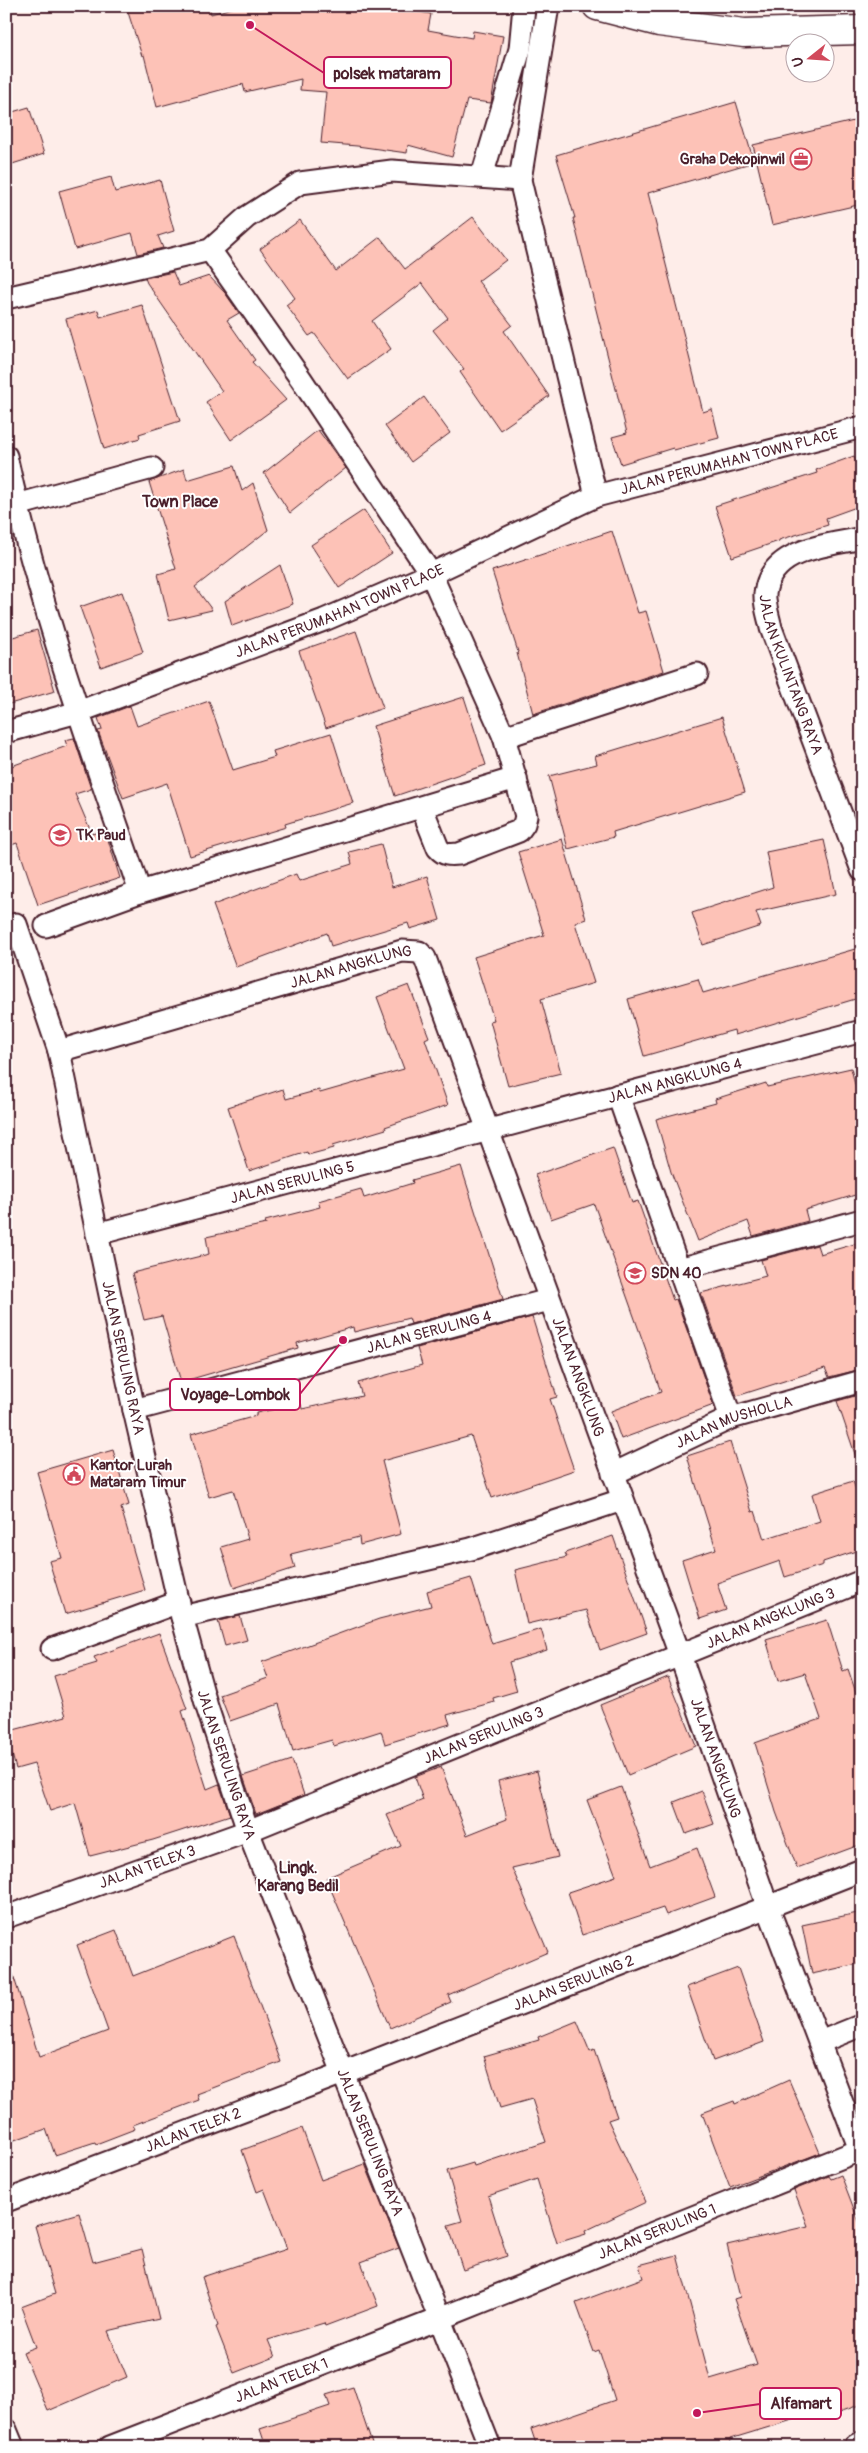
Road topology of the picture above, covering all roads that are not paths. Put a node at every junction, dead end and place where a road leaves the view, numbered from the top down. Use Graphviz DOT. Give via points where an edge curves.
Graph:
graph roads {
  1 [pos="524,6"];
  2 [pos="548,6"];
  3 [pos="597,6"];
  4 [pos="661,14"];
  5 [pos="862,30"];
  6 [pos="482,176"];
  7 [pos="520,180"];
  8 [pos="210,250"];
  9 [pos="6,298"];
  10 [pos="862,427"];
  11 [pos="6,456"];
  12 [pos="152,468"];
  13 [pos="596,496"];
  14 [pos="17,505"];
  15 [pos="862,538"];
  16 [pos="431,574"];
  17 [pos="697,674"];
  18 [pos="78,712"];
  19 [pos="6,732"];
  20 [pos="504,737"];
  21 [pos="516,778"];
  22 [pos="422,808"];
  23 [pos="862,870"];
  24 [pos="140,892"];
  25 [pos="46,926"];
  26 [pos="6,927"];
  27 [pos="862,1031"];
  28 [pos="59,1051"];
  29 [pos="618,1095"];
  30 [pos="488,1130"];
  31 [pos="862,1220"];
  32 [pos="97,1234"];
  33 [pos="680,1269"];
  34 [pos="549,1300"];
  35 [pos="862,1381"];
  36 [pos="134,1410"];
  37 [pos="731,1418"];
  38 [pos="613,1474"];
  39 [pos="622,1500"];
  40 [pos="862,1581"];
  41 [pos="181,1610"];
  42 [pos="52,1649"];
  43 [pos="680,1655"];
  44 [pos="287,1814"];
  45 [pos="248,1831"];
  46 [pos="862,1870"];
  47 [pos="768,1906"];
  48 [pos="6,1917"];
  49 [pos="862,2025"];
  50 [pos="820,2042"];
  51 [pos="379,2059"];
  52 [pos="343,2073"];
  53 [pos="861,2152"];
  54 [pos="6,2201"];
  55 [pos="446,2316"];
  56 [pos="6,2430"];
  57 [pos="862,2445"];
  58 [pos="13,2447"];
  59 [pos="110,2447"];
  60 [pos="490,2447"];
  61 [pos="858,2447"];
  1 -- 6 [label="street" via="520,49"];
  2 -- 7 [label="street"];
  3 -- 4 [label="main road"];
  4 -- 5 [label="main road" via="744,33"];
  6 -- 7 [label="street"];
  6 -- 8 [label="street" via="392,171 300,183 247,217"];
  7 -- 13 [label="street"];
  8 -- 9 [label="street"];
  8 -- 16 [label="street"];
  10 -- 13 [label="street, JALAN PERUMAHAN TOWN PLACE"];
  11 -- 14 [label="street"];
  12 -- 14 [label="street"];
  13 -- 16 [label="street, JALAN PERUMAHAN TOWN PLACE"];
  14 -- 18 [label="street"];
  15 -- 23 [label="street, JALAN KULINTANG RAYA" via="803,551 784,559 772,572 764,594 771,628"];
  16 -- 18 [label="street, JALAN PERUMAHAN TOWN PLACE" via="324,620"];
  16 -- 20 [label="street"];
  17 -- 20 [label="street"];
  18 -- 19 [label="street, JALAN PERUMAHAN TOWN PLACE"];
  18 -- 24 [label="street"];
  20 -- 21 [label="street"];
  21 -- 22 [label="street"];
  21 -- 22 [label="street" via="526,816 519,831 458,854 443,854 438,848"];
  22 -- 24 [label="street"];
  24 -- 25 [label="street"];
  26 -- 28 [label="street, JALAN SERULING RAYA" via="16,924"];
  27 -- 29 [label="street, JALAN ANGKLUNG 4"];
  28 -- 30 [label="street, JALAN ANGKLUNG" via="402,951 419,952 428,964"];
  28 -- 32 [label="street, JALAN SERULING RAYA"];
  29 -- 30 [label="street, JALAN ANGKLUNG 4"];
  29 -- 33 [label="street"];
  30 -- 32 [label="street, JALAN SERULING 5"];
  30 -- 34 [label="street, JALAN ANGKLUNG"];
  31 -- 33 [label="street"];
  32 -- 36 [label="street, JALAN SERULING RAYA"];
  33 -- 37 [label="street"];
  34 -- 36 [label="street, JALAN SERULING 4"];
  34 -- 38 [label="street, JALAN ANGKLUNG"];
  35 -- 37 [label="street, JALAN MUSHOLLA"];
  36 -- 41 [label="street, JALAN SERULING RAYA"];
  37 -- 38 [label="street, JALAN MUSHOLLA"];
  38 -- 39 [label="street, JALAN ANGKLUNG"];
  39 -- 41 [label="street" via="471,1549"];
  39 -- 43 [label="street, JALAN ANGKLUNG"];
  40 -- 43 [label="street, JALAN ANGKLUNG 3"];
  41 -- 42 [label="street"];
  41 -- 45 [label="street, JALAN SERULING RAYA" via="207,1707"];
  43 -- 44 [label="street, JALAN SERULING 3"];
  43 -- 47 [label="street, JALAN ANGKLUNG"];
  44 -- 45 [label="street, JALAN TELEX 3"];
  45 -- 48 [label="street, JALAN TELEX 3"];
  45 -- 52 [label="street, JALAN SERULING RAYA"];
  46 -- 47 [label="street, JALAN SERULING 2"];
  47 -- 50 [label="street, JALAN ANGKLUNG"];
  47 -- 51 [label="street, JALAN SERULING 2"];
  49 -- 50 [label="street"];
  50 -- 53 [label="street, JALAN ANGKLUNG"];
  51 -- 52 [label="street, JALAN TELEX 2"];
  52 -- 54 [label="street, JALAN TELEX 2"];
  52 -- 55 [label="street, JALAN SERULING RAYA"];
  53 -- 55 [label="street, JALAN SERULING 1"];
  55 -- 59 [label="street, JALAN TELEX 1"];
  55 -- 60 [label="street, JALAN SERULING RAYA"];
  56 -- 58 [label="street"];
  57 -- 61 [label="street"];
}
